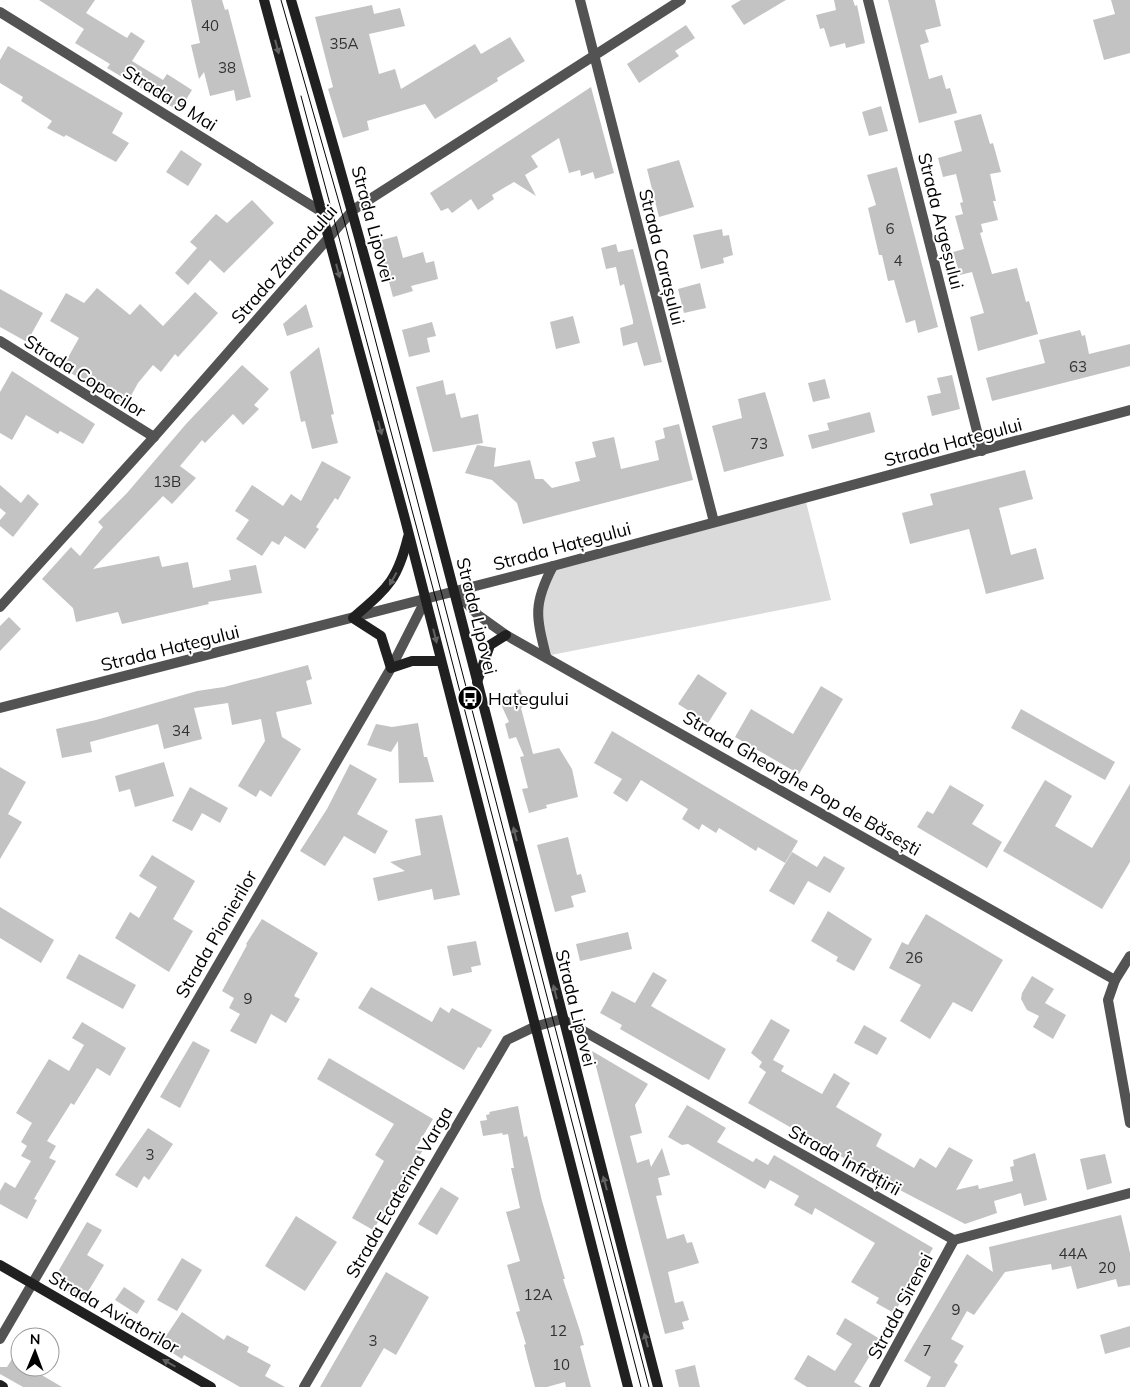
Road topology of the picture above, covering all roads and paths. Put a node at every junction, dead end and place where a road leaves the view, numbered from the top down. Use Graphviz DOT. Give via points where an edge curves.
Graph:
graph roads {
  1 [pos="264,0"];
  2 [pos="291,0"];
  3 [pos="580,0"];
  4 [pos="681,0"];
  5 [pos="868,0"];
  6 [pos="0,12"];
  7 [pos="594,58"];
  8 [pos="353,210"];
  9 [pos="322,212"];
  10 [pos="329,238"];
  11 [pos="0,341"];
  12 [pos="1130,410"];
  13 [pos="154,437"];
  14 [pos="982,451"];
  15 [pos="714,522"];
  16 [pos="408,533"];
  17 [pos="553,566"];
  18 [pos="455,591"];
  19 [pos="426,599"];
  20 [pos="0,607"];
  21 [pos="353,618"];
  22 [pos="506,635"];
  23 [pos="546,656"];
  24 [pos="441,661"];
  25 [pos="391,668"];
  26 [pos="476,683"];
  27 [pos="0,708"];
  28 [pos="1130,956"];
  29 [pos="1115,980"];
  30 [pos="562,1019"];
  31 [pos="534,1027"];
  32 [pos="1130,1123"];
  33 [pos="1130,1193"];
  34 [pos="954,1240"];
  35 [pos="0,1265"];
  36 [pos="31,1282"];
  37 [pos="0,1339"];
  38 [pos="0,1385"];
  39 [pos="3,1387"];
  40 [pos="211,1387"];
  41 [pos="304,1387"];
  42 [pos="628,1387"];
  43 [pos="658,1387"];
  44 [pos="874,1387"];
  1 -- 9 [label="street, one-way"];
  2 -- 8 [label="street, Strada Lipovei"];
  3 -- 7 [label="street, Strada Carașului"];
  4 -- 7 [label="street, Strada Zărandului"];
  5 -- 14 [label="street, Strada Argeșului"];
  6 -- 9 [label="street, Strada 9 Mai"];
  7 -- 8 [label="street, Strada Zărandului"];
  7 -- 15 [label="street, Strada Carașului"];
  8 -- 10 [label="street, Strada Zărandului"];
  8 -- 18 [label="street, Strada Lipovei"];
  9 -- 10 [label="street"];
  10 -- 13 [label="street, Strada Zărandului"];
  10 -- 16 [label="street, one-way"];
  11 -- 13 [label="street, Strada Copacilor"];
  12 -- 14 [label="street, Strada Hațegului"];
  13 -- 20 [label="street, Strada Zărandului"];
  14 -- 15 [label="street, Strada Hațegului"];
  15 -- 17 [label="street, Strada Hațegului"];
  16 -- 19 [label="street"];
  16 -- 21 [label="street, one-way" via="402,561 390,585"];
  17 -- 18 [label="street, Strada Hațegului"];
  17 -- 23 [label="street" via="538,600 538,622"];
  18 -- 19 [label="street, Strada Hațegului"];
  18 -- 22 [label="street, Strada Gheorghe Pop de Băsești" via="478,615"];
  18 -- 26 [label="street, Strada Lipovei"];
  19 -- 21 [label="street, Strada Hațegului"];
  19 -- 24 [label="street, one-way"];
  19 -- 25 [label="street, Strada Pionierilor"];
  21 -- 25 [label="street" via="381,636"];
  21 -- 27 [label="street, Strada Hațegului"];
  22 -- 23 [label="street, Strada Gheorghe Pop de Băsești"];
  22 -- 26 [label="street" via="490,645"];
  23 -- 29 [label="street, Strada Gheorghe Pop de Băsești"];
  24 -- 25 [label="street" via="412,661"];
  24 -- 31 [label="street"];
  25 -- 36 [label="street, Strada Pionierilor"];
  30 -- 26 [label="street, Strada Lipovei, one-way"];
  28 -- 29 [label="street"];
  29 -- 32 [label="street" via="1108,1000"];
  30 -- 31 [label="street, Strada Ecaterina Varga"];
  30 -- 34 [label="street, Strada Înfrățirii"];
  43 -- 30 [label="street, Strada Lipovei, one-way"];
  31 -- 41 [label="street, Strada Ecaterina Varga" via="507,1040"];
  31 -- 42 [label="street"];
  33 -- 34 [label="street"];
  34 -- 44 [label="street, Strada Sirenei"];
  35 -- 36 [label="street, Strada Aviatorilor"];
  36 -- 37 [label="street, Strada Pionierilor"];
  40 -- 36 [label="street, Strada Aviatorilor, one-way"];
  38 -- 39 [label="street"];
}
